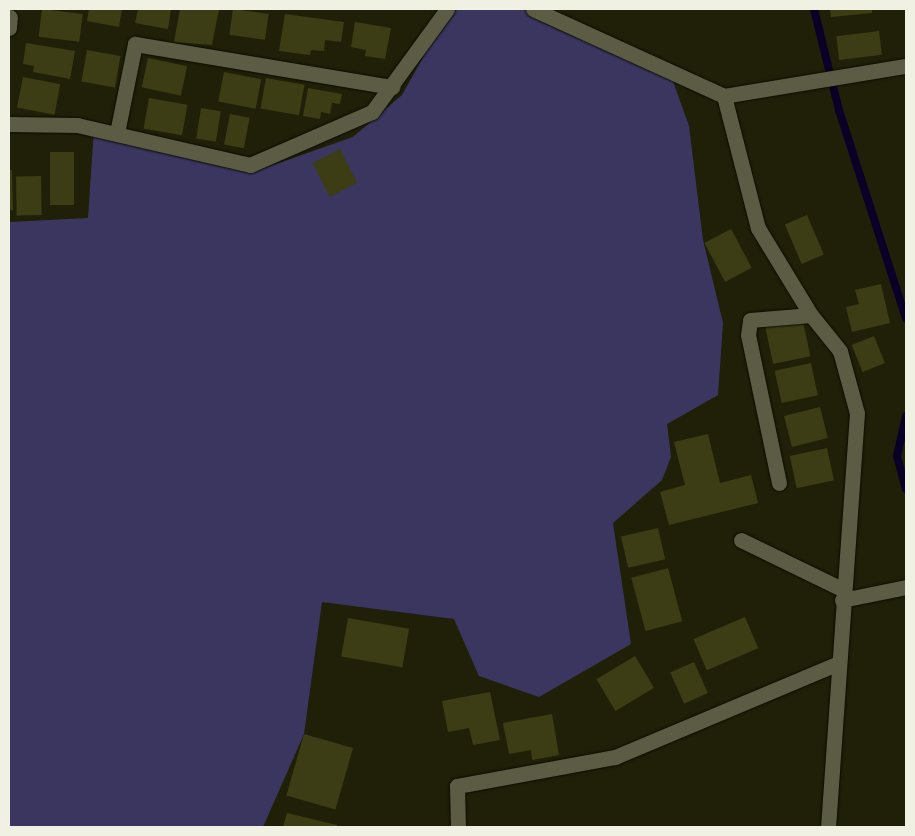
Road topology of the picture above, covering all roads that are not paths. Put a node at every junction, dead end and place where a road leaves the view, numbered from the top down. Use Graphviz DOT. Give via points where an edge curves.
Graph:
graph roads {
  1 [pos="447,9"];
  2 [pos="532,9"];
  3 [pos="906,66"];
  4 [pos="392,87"];
  5 [pos="724,96"];
  6 [pos="9,124"];
  7 [pos="117,133"];
  8 [pos="811,315"];
  9 [pos="779,483"];
  10 [pos="741,540"];
  11 [pos="906,587"];
  12 [pos="842,595"];
  13 [pos="836,664"];
  14 [pos="458,827"];
  15 [pos="828,827"];
  1 -- 4 [label="street"];
  2 -- 5 [label="street"];
  3 -- 5 [label="street"];
  4 -- 7 [label="street" via="372,112 250,165"];
  4 -- 7 [label="street" via="135,44"];
  5 -- 8 [label="street" via="758,228"];
  6 -- 7 [label="street" via="77,126"];
  8 -- 9 [label="street" via="750,320 748,335"];
  8 -- 12 [label="street" via="840,351 857,413"];
  10 -- 12 [label="street"];
  11 -- 12 [label="street"];
  12 -- 13 [label="street"];
  13 -- 14 [label="street" via="615,757 457,786"];
  13 -- 15 [label="street"];
}
